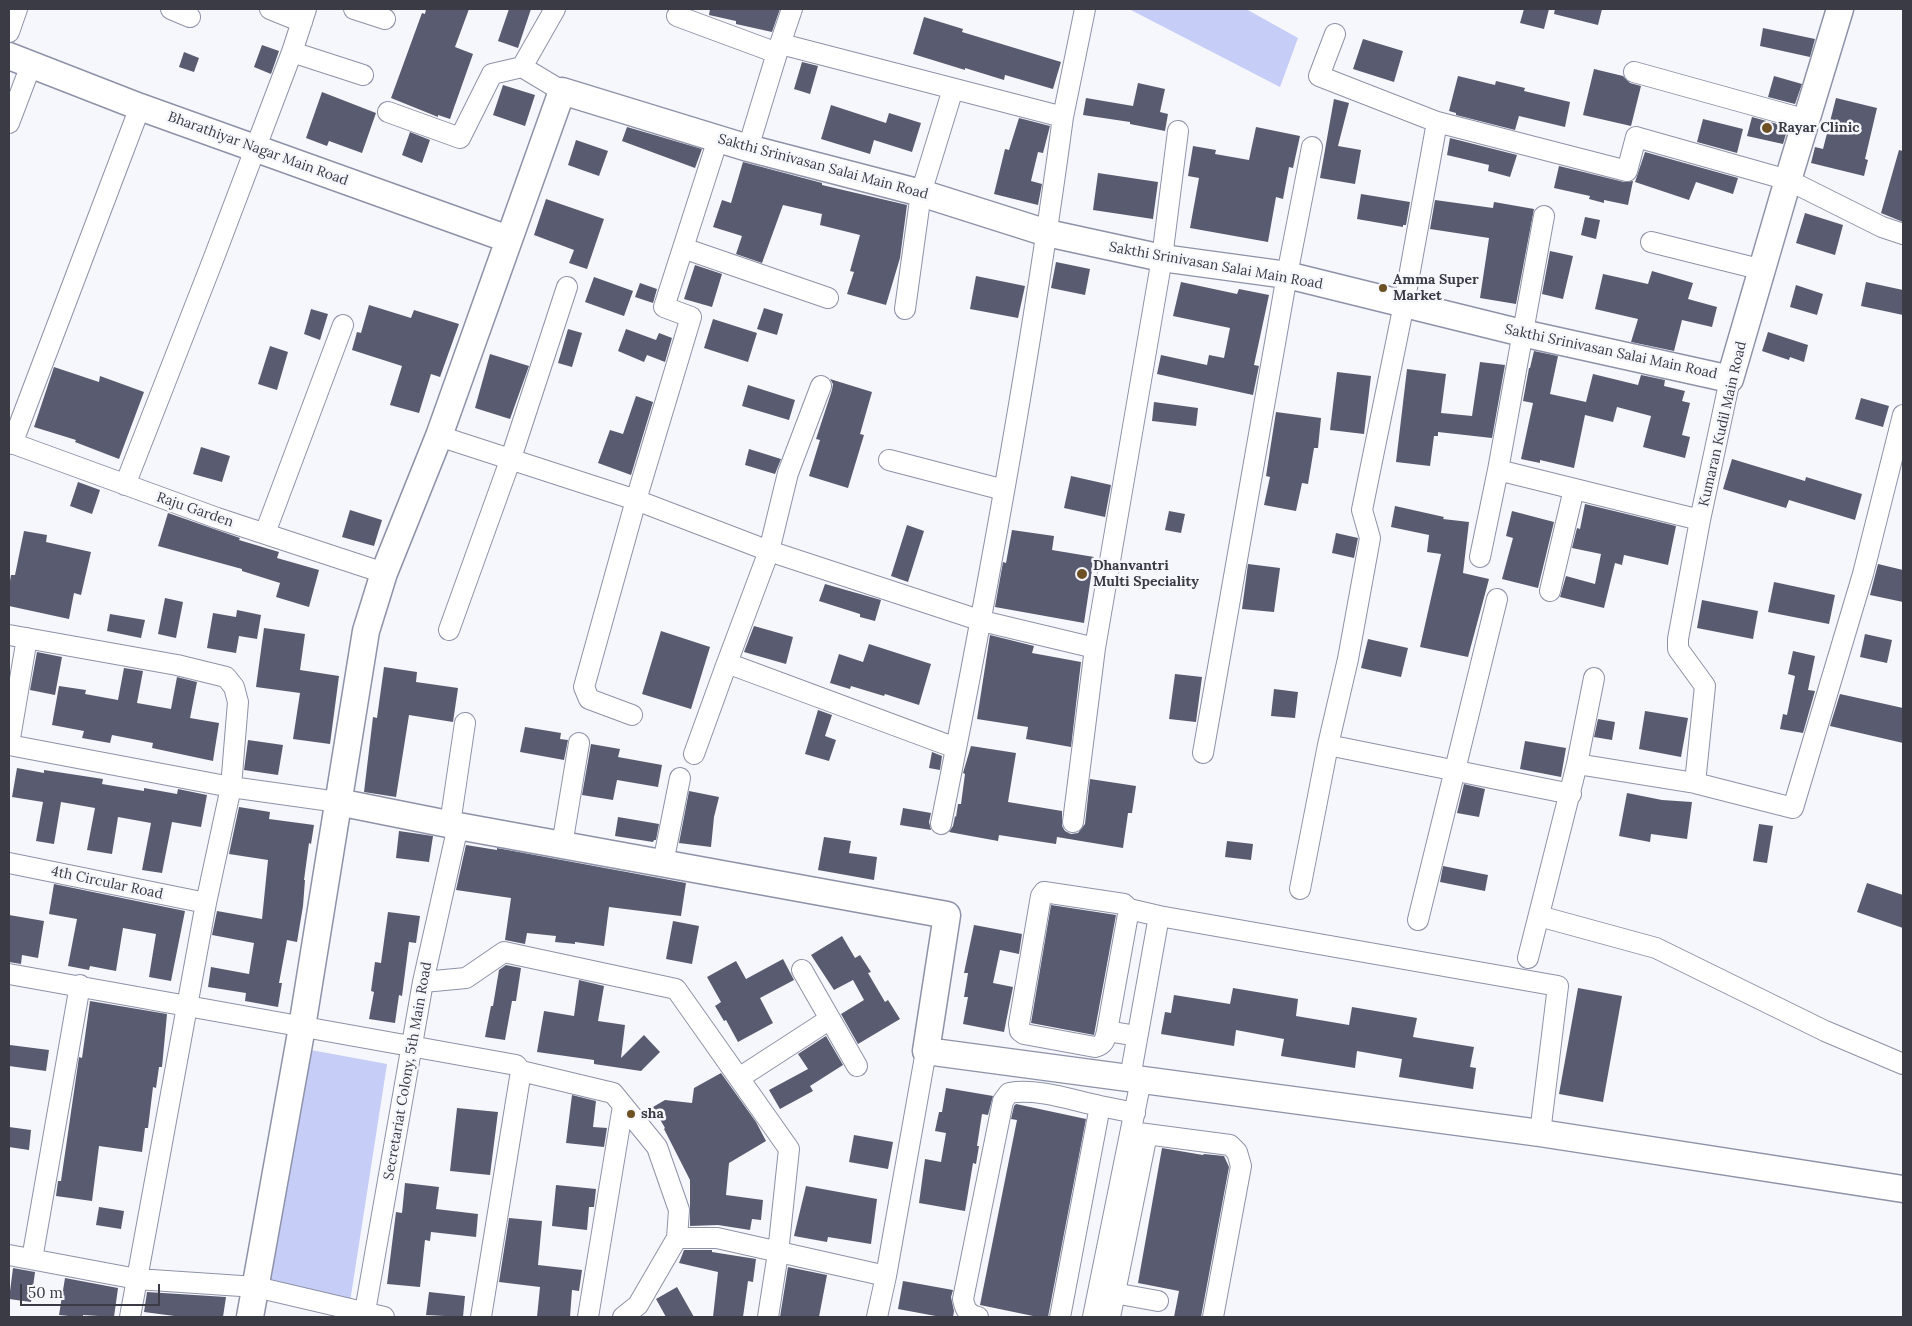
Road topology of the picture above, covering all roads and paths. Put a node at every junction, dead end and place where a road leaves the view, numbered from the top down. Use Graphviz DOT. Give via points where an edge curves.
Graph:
graph roads {
  1 [pos="17,9"];
  2 [pos="170,9"];
  3 [pos="270,9"];
  4 [pos="354,9"];
  5 [pos="555,9"];
  6 [pos="792,9"];
  7 [pos="1085,9"];
  8 [pos="1834,10"];
  9 [pos="304,15"];
  10 [pos="677,16"];
  11 [pos="190,17"];
  12 [pos="384,20"];
  13 [pos="9,32"];
  14 [pos="1335,34"];
  15 [pos="778,48"];
  16 [pos="292,52"];
  17 [pos="20,60"];
  18 [pos="522,67"];
  19 [pos="1634,72"];
  20 [pos="363,75"];
  21 [pos="953,89"];
  22 [pos="562,91"];
  23 [pos="12,102"];
  24 [pos="140,107"];
  25 [pos="388,112"];
  26 [pos="1063,118"];
  27 [pos="1807,120"];
  28 [pos="1436,122"];
  29 [pos="9,123"];
  30 [pos="1178,131"];
  31 [pos="718,139"];
  32 [pos="1312,147"];
  33 [pos="255,148"];
  34 [pos="748,148"];
  35 [pos="1788,180"];
  36 [pos="921,193"];
  37 [pos="1544,216"];
  38 [pos="1047,233"];
  39 [pos="1903,234"];
  40 [pos="508,239"];
  41 [pos="1651,242"];
  42 [pos="683,248"];
  43 [pos="1162,258"];
  44 [pos="1763,270"];
  45 [pos="1287,275"];
  46 [pos="567,288"];
  47 [pos="828,298"];
  48 [pos="1404,304"];
  49 [pos="904,309"];
  50 [pos="343,325"];
  51 [pos="1522,334"];
  52 [pos="1730,379"];
  53 [pos="821,386"];
  54 [pos="1903,415"];
  55 [pos="439,436"];
  56 [pos="10,443"];
  57 [pos="511,458"];
  58 [pos="889,460"];
  59 [pos="1498,470"];
  60 [pos="125,485"];
  61 [pos="1574,489"];
  62 [pos="1004,490"];
  63 [pos="636,500"];
  64 [pos="1700,520"];
  65 [pos="265,533"];
  66 [pos="768,551"];
  67 [pos="1480,557"];
  68 [pos="384,573"];
  69 [pos="1550,591"];
  70 [pos="1497,599"];
  71 [pos="982,621"];
  72 [pos="449,630"];
  73 [pos="18,637"];
  74 [pos="1094,648"];
  75 [pos="727,663"];
  76 [pos="1594,678"];
  77 [pos="632,715"];
  78 [pos="465,723"];
  79 [pos="578,743"];
  80 [pos="9,744"];
  81 [pos="1328,746"];
  82 [pos="956,748"];
  83 [pos="1203,753"];
  84 [pos="694,754"];
  85 [pos="1577,764"];
  86 [pos="1454,772"];
  87 [pos="680,778"];
  88 [pos="1695,783"];
  89 [pos="231,787"];
  90 [pos="1571,794"];
  91 [pos="338,802"];
  92 [pos="1073,822"];
  93 [pos="941,824"];
  94 [pos="454,825"];
  95 [pos="562,845"];
  96 [pos="9,863"];
  97 [pos="663,863"];
  98 [pos="1300,889"];
  99 [pos="206,903"];
  100 [pos="1129,910"];
  101 [pos="1159,916"];
  102 [pos="1539,916"];
  103 [pos="1418,920"];
  104 [pos="1528,958"];
  105 [pos="802,970"];
  106 [pos="9,974"];
  107 [pos="423,982"];
  108 [pos="80,985"];
  109 [pos="188,1006"];
  110 [pos="830,1019"];
  111 [pos="302,1027"];
  112 [pos="1107,1031"];
  113 [pos="1137,1036"];
  114 [pos="411,1048"];
  115 [pos="926,1051"];
  116 [pos="1903,1064"];
  117 [pos="857,1066"];
  118 [pos="521,1071"];
  119 [pos="739,1078"];
  120 [pos="1136,1079"];
  121 [pos="623,1106"];
  122 [pos="1100,1106"];
  123 [pos="1138,1126"];
  124 [pos="1540,1133"];
  125 [pos="1903,1189"];
  126 [pos="677,1238"];
  127 [pos="778,1252"];
  128 [pos="9,1255"];
  129 [pos="32,1259"];
  130 [pos="886,1276"];
  131 [pos="137,1279"];
  132 [pos="256,1287"];
  133 [pos="1107,1292"];
  134 [pos="1158,1301"];
  135 [pos="371,1316"];
  136 [pos="130,1317"];
  137 [pos="250,1317"];
  138 [pos="481,1317"];
  139 [pos="588,1317"];
  140 [pos="622,1317"];
  141 [pos="768,1317"];
  142 [pos="877,1317"];
  143 [pos="978,1317"];
  144 [pos="1060,1317"];
  145 [pos="1093,1317"];
  146 [pos="1110,1317"];
  147 [pos="1213,1317"];
  1 -- 13 [label="street"];
  2 -- 11 [label="street"];
  3 -- 9 [label="street"];
  4 -- 12 [label="street"];
  5 -- 18 [label="street"];
  6 -- 15 [label="street"];
  7 -- 26 [label="street"];
  8 -- 27 [label="street, Kumaran Kudil Main Road"];
  9 -- 16 [label="street"];
  10 -- 15 [label="street"];
  14 -- 28 [label="street" via="1319,76"];
  15 -- 21 [label="street"];
  15 -- 34 [label="street"];
  16 -- 20 [label="street"];
  16 -- 33 [label="street"];
  17 -- 23 [label="street"];
  17 -- 24 [label="street, Bharathiyar Nagar Main Road"];
  18 -- 22 [label="street"];
  18 -- 25 [label="street" via="492,74 460,138"];
  19 -- 27 [label="street"];
  21 -- 26 [label="street"];
  21 -- 36 [label="street"];
  22 -- 31 [label="street, Sakthi Srinivasan Salai Main Road"];
  22 -- 40 [label="street"];
  23 -- 29 [label="street"];
  24 -- 33 [label="street, Bharathiyar Nagar Main Road"];
  24 -- 56 [label="street"];
  26 -- 38 [label="street"];
  27 -- 35 [label="street, Kumaran Kudil Main Road"];
  28 -- 35 [label="street" via="1627,171 1636,137"];
  28 -- 48 [label="street"];
  30 -- 43 [label="street"];
  31 -- 34 [label="street, Sakthi Srinivasan Salai Main Road"];
  31 -- 42 [label="street"];
  32 -- 45 [label="street"];
  33 -- 40 [label="street, Bharathiyar Nagar Main Road"];
  33 -- 60 [label="street"];
  34 -- 36 [label="street, Sakthi Srinivasan Salai Main Road"];
  35 -- 39 [label="street" via="1882,227"];
  35 -- 44 [label="street, Kumaran Kudil Main Road"];
  36 -- 38 [label="street, Sakthi Srinivasan Salai Main Road"];
  36 -- 49 [label="street"];
  37 -- 51 [label="street"];
  38 -- 43 [label="street, Sakthi Srinivasan Salai Main Road"];
  38 -- 62 [label="street"];
  40 -- 55 [label="street"];
  41 -- 44 [label="street"];
  42 -- 47 [label="street"];
  42 -- 63 [label="street" via="664,306 691,317"];
  43 -- 45 [label="street, Sakthi Srinivasan Salai Main Road"];
  43 -- 74 [label="street"];
  44 -- 52 [label="street, Kumaran Kudil Main Road"];
  45 -- 48 [label="street, Sakthi Srinivasan Salai Main Road"];
  45 -- 83 [label="street"];
  46 -- 57 [label="street"];
  48 -- 51 [label="street, Sakthi Srinivasan Salai Main Road"];
  48 -- 81 [label="street" via="1362,510 1370,538"];
  50 -- 65 [label="street"];
  51 -- 52 [label="street, Sakthi Srinivasan Salai Main Road"];
  51 -- 59 [label="street"];
  52 -- 64 [label="street, Kumaran Kudil Main Road"];
  53 -- 66 [label="street" via="788,473"];
  54 -- 88 [label="street" via="1863,574 1793,808"];
  55 -- 57 [label="street"];
  55 -- 68 [label="street"];
  56 -- 60 [label="street, Raju Garden"];
  57 -- 63 [label="street"];
  57 -- 72 [label="street"];
  58 -- 62 [label="street"];
  59 -- 61 [label="street"];
  59 -- 67 [label="street"];
  60 -- 65 [label="street, Raju Garden"];
  61 -- 64 [label="street"];
  61 -- 69 [label="street"];
  62 -- 71 [label="street"];
  63 -- 66 [label="street"];
  63 -- 77 [label="street" via="584,687 589,699"];
  64 -- 88 [label="street, Kumaran Kudil Main Road" via="1678,639 1678,649 1705,686"];
  65 -- 68 [label="street, Raju Garden"];
  66 -- 71 [label="street"];
  66 -- 75 [label="street"];
  68 -- 91 [label="street" via="366,632"];
  70 -- 86 [label="street"];
  71 -- 74 [label="street"];
  71 -- 82 [label="street"];
  73 -- 80 [label="street"];
  73 -- 89 [label="street" via="177,665 226,677 234,687 238,702"];
  74 -- 92 [label="street"];
  75 -- 82 [label="street"];
  75 -- 84 [label="street"];
  76 -- 85 [label="street"];
  78 -- 94 [label="street, Secretariat Colony, 5th Main Road"];
  79 -- 95 [label="street"];
  80 -- 89 [label="street"];
  81 -- 86 [label="street"];
  81 -- 98 [label="street"];
  82 -- 93 [label="street"];
  85 -- 88 [label="street"];
  85 -- 90 [label="street"];
  86 -- 90 [label="street"];
  86 -- 103 [label="street"];
  87 -- 97 [label="street"];
  89 -- 91 [label="street"];
  89 -- 99 [label="street"];
  90 -- 102 [label="street"];
  91 -- 94 [label="street"];
  91 -- 111 [label="street"];
  94 -- 95 [label="street"];
  94 -- 107 [label="street, Secretariat Colony, 5th Main Road"];
  95 -- 97 [label="street"];
  96 -- 99 [label="street, 4th Circular Road"];
  97 -- 115 [label="street" via="947,915"];
  99 -- 109 [label="street"];
  100 -- 101 [label="street"];
  100 -- 112 [label="street"];
  100 -- 112 [label="street" via="1124,904 1044,892 1019,1024 1024,1034 1096,1047 1104,1042"];
  101 -- 113 [label="street"];
  101 -- 124 [label="street" via="1558,986"];
  102 -- 104 [label="street"];
  102 -- 116 [label="street" via="1656,948 1826,1031"];
  105 -- 110 [label="street"];
  106 -- 108 [label="street"];
  107 -- 114 [label="street, Secretariat Colony, 5th Main Road"];
  107 -- 119 [label="street" via="466,978 504,952 676,989"];
  108 -- 109 [label="street"];
  108 -- 129 [label="street"];
  109 -- 111 [label="street"];
  109 -- 131 [label="street"];
  110 -- 117 [label="street"];
  110 -- 119 [label="street"];
  111 -- 114 [label="street"];
  111 -- 132 [label="street"];
  112 -- 113 [label="street"];
  113 -- 120 [label="street"];
  114 -- 118 [label="street" via="516,1065"];
  114 -- 135 [label="street, Secretariat Colony, 5th Main Road"];
  115 -- 120 [label="street"];
  115 -- 130 [label="street"];
  118 -- 121 [label="street" via="613,1093"];
  118 -- 138 [label="street"];
  119 -- 127 [label="street" via="789,1149"];
  120 -- 123 [label="street"];
  120 -- 124 [label="street"];
  121 -- 126 [label="street" via="657,1147 679,1210"];
  121 -- 139 [label="street"];
  122 -- 123 [label="street"];
  122 -- 143 [label="street" via="1021,1091 1009,1093 1003,1101 962,1299 965,1309"];
  122 -- 144 [label="street"];
  123 -- 133 [label="street"];
  123 -- 147 [label="street" via="1230,1145 1237,1152 1241,1166"];
  124 -- 125 [label="street"];
  126 -- 127 [label="street" via="717,1238"];
  126 -- 140 [label="street" via="638,1305"];
  127 -- 130 [label="street"];
  127 -- 141 [label="street"];
  128 -- 129 [label="street"];
  129 -- 131 [label="street"];
  130 -- 142 [label="street"];
  131 -- 132 [label="street"];
  131 -- 136 [label="street"];
  132 -- 135 [label="street"];
  132 -- 137 [label="street"];
  133 -- 134 [label="street"];
  133 -- 145 [label="street"];
  133 -- 146 [label="street"];
}
